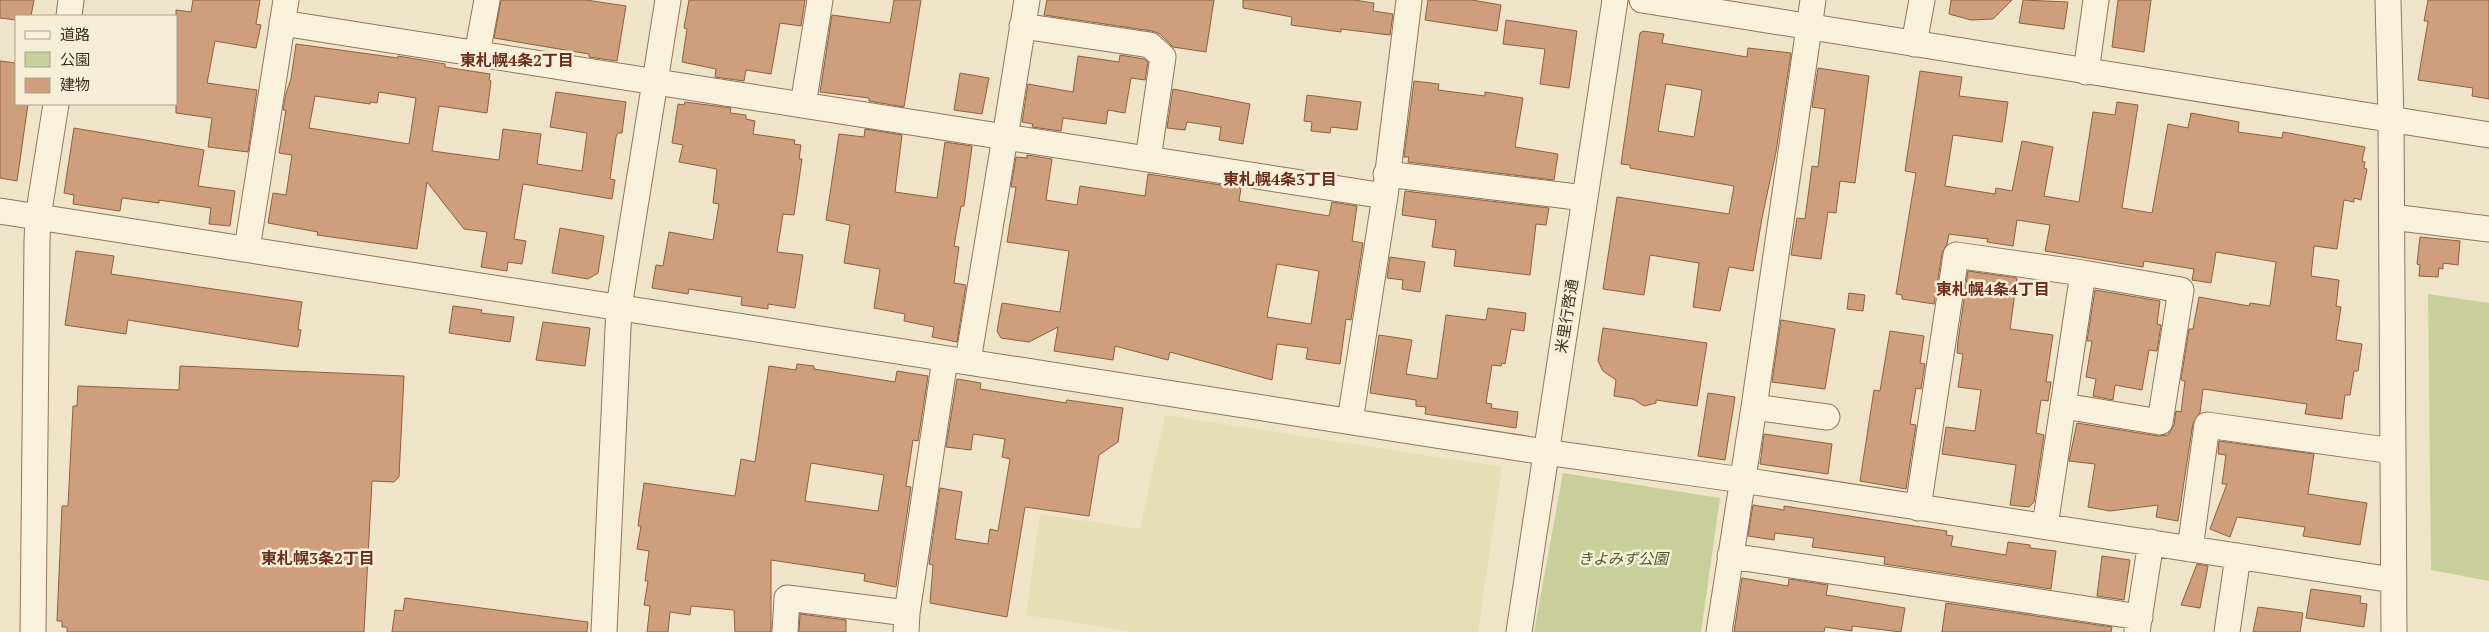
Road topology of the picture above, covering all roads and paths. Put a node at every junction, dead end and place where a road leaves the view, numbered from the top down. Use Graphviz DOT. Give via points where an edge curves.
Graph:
graph roads {
  1 [pos="71,0"];
  2 [pos="487,0"];
  3 [pos="668,0"];
  4 [pos="820,0"];
  5 [pos="1027,0"];
  6 [pos="1409,0"];
  7 [pos="1615,0"];
  8 [pos="1642,0"];
  9 [pos="1813,0"];
  10 [pos="1922,0"];
  11 [pos="2096,0"];
  12 [pos="2388,0"];
  13 [pos="284,11"];
  14 [pos="69,15"];
  15 [pos="1022,26"];
  16 [pos="1810,27"];
  17 [pos="1914,44"];
  18 [pos="478,54"];
  19 [pos="2086,72"];
  20 [pos="656,82"];
  21 [pos="56,105"];
  22 [pos="803,105"];
  23 [pos="2391,120"];
  24 [pos="2489,135"];
  25 [pos="1005,136"];
  26 [pos="1148,159"];
  27 [pos="1385,185"];
  28 [pos="1585,198"];
  29 [pos="0,211"];
  30 [pos="38,217"];
  31 [pos="2392,217"];
  32 [pos="2489,230"];
  33 [pos="247,249"];
  34 [pos="2083,273"];
  35 [pos="619,307"];
  36 [pos="957,360"];
  37 [pos="2064,406"];
  38 [pos="1754,407"];
  39 [pos="1827,417"];
  40 [pos="1350,421"];
  41 [pos="2393,451"];
  42 [pos="1545,452"];
  43 [pos="1742,480"];
  44 [pos="1918,508"];
  45 [pos="2045,526"];
  46 [pos="2151,542"];
  47 [pos="2190,548"];
  48 [pos="1730,556"];
  49 [pos="2238,556"];
  50 [pos="2393,580"];
  51 [pos="906,622"];
  52 [pos="2139,624"];
  53 [pos="33,632"];
  54 [pos="604,632"];
  55 [pos="785,632"];
  56 [pos="1519,632"];
  57 [pos="1719,632"];
  58 [pos="2227,632"];
  59 [pos="2394,632"];
  1 -- 14 [label="street"];
  2 -- 18 [label="street"];
  3 -- 20 [label="street"];
  4 -- 22 [label="street"];
  5 -- 15 [label="street"];
  6 -- 27 [label="street"];
  7 -- 28 [label="street, 米里行啓通"];
  8 -- 16 [label="street"];
  9 -- 16 [label="street"];
  10 -- 17 [label="street"];
  11 -- 19 [label="street"];
  12 -- 23 [label="street"];
  13 -- 18 [label="street"];
  13 -- 33 [label="street"];
  15 -- 25 [label="street"];
  15 -- 26 [label="street" via="1150,45 1163,57"];
  16 -- 17 [label="street"];
  16 -- 38 [label="street"];
  17 -- 19 [label="street"];
  18 -- 20 [label="street"];
  19 -- 23 [label="street"];
  20 -- 22 [label="street"];
  20 -- 35 [label="street"];
  21 -- 30 [label="street"];
  22 -- 25 [label="street"];
  23 -- 24 [label="street"];
  23 -- 31 [label="street"];
  25 -- 26 [label="street"];
  25 -- 36 [label="street"];
  26 -- 27 [label="street"];
  27 -- 28 [label="street"];
  27 -- 40 [label="street"];
  28 -- 42 [label="street, 米里行啓通"];
  29 -- 30 [label="street"];
  30 -- 33 [label="street"];
  30 -- 53 [label="street"];
  31 -- 32 [label="street"];
  31 -- 41 [label="street"];
  33 -- 35 [label="street"];
  34 -- 37 [label="street"];
  34 -- 37 [label="street" via="2181,290 2160,422"];
  34 -- 44 [label="street" via="1956,255"];
  35 -- 36 [label="street"];
  35 -- 54 [label="street"];
  36 -- 40 [label="street"];
  36 -- 51 [label="street"];
  37 -- 45 [label="street"];
  38 -- 39 [label="street"];
  38 -- 43 [label="street"];
  40 -- 42 [label="street"];
  41 -- 47 [label="street" via="2207,424"];
  41 -- 50 [label="street"];
  42 -- 43 [label="street"];
  42 -- 56 [label="street, 米里行啓通"];
  43 -- 44 [label="street"];
  43 -- 48 [label="street"];
  44 -- 45 [label="street"];
  45 -- 46 [label="street"];
  46 -- 47 [label="street"];
  46 -- 52 [label="street"];
  47 -- 49 [label="street"];
  48 -- 52 [label="street"];
  48 -- 57 [label="street"];
  49 -- 50 [label="street"];
  49 -- 58 [label="street"];
  50 -- 59 [label="street"];
  51 -- 55 [label="street" via="786,598"];
}
